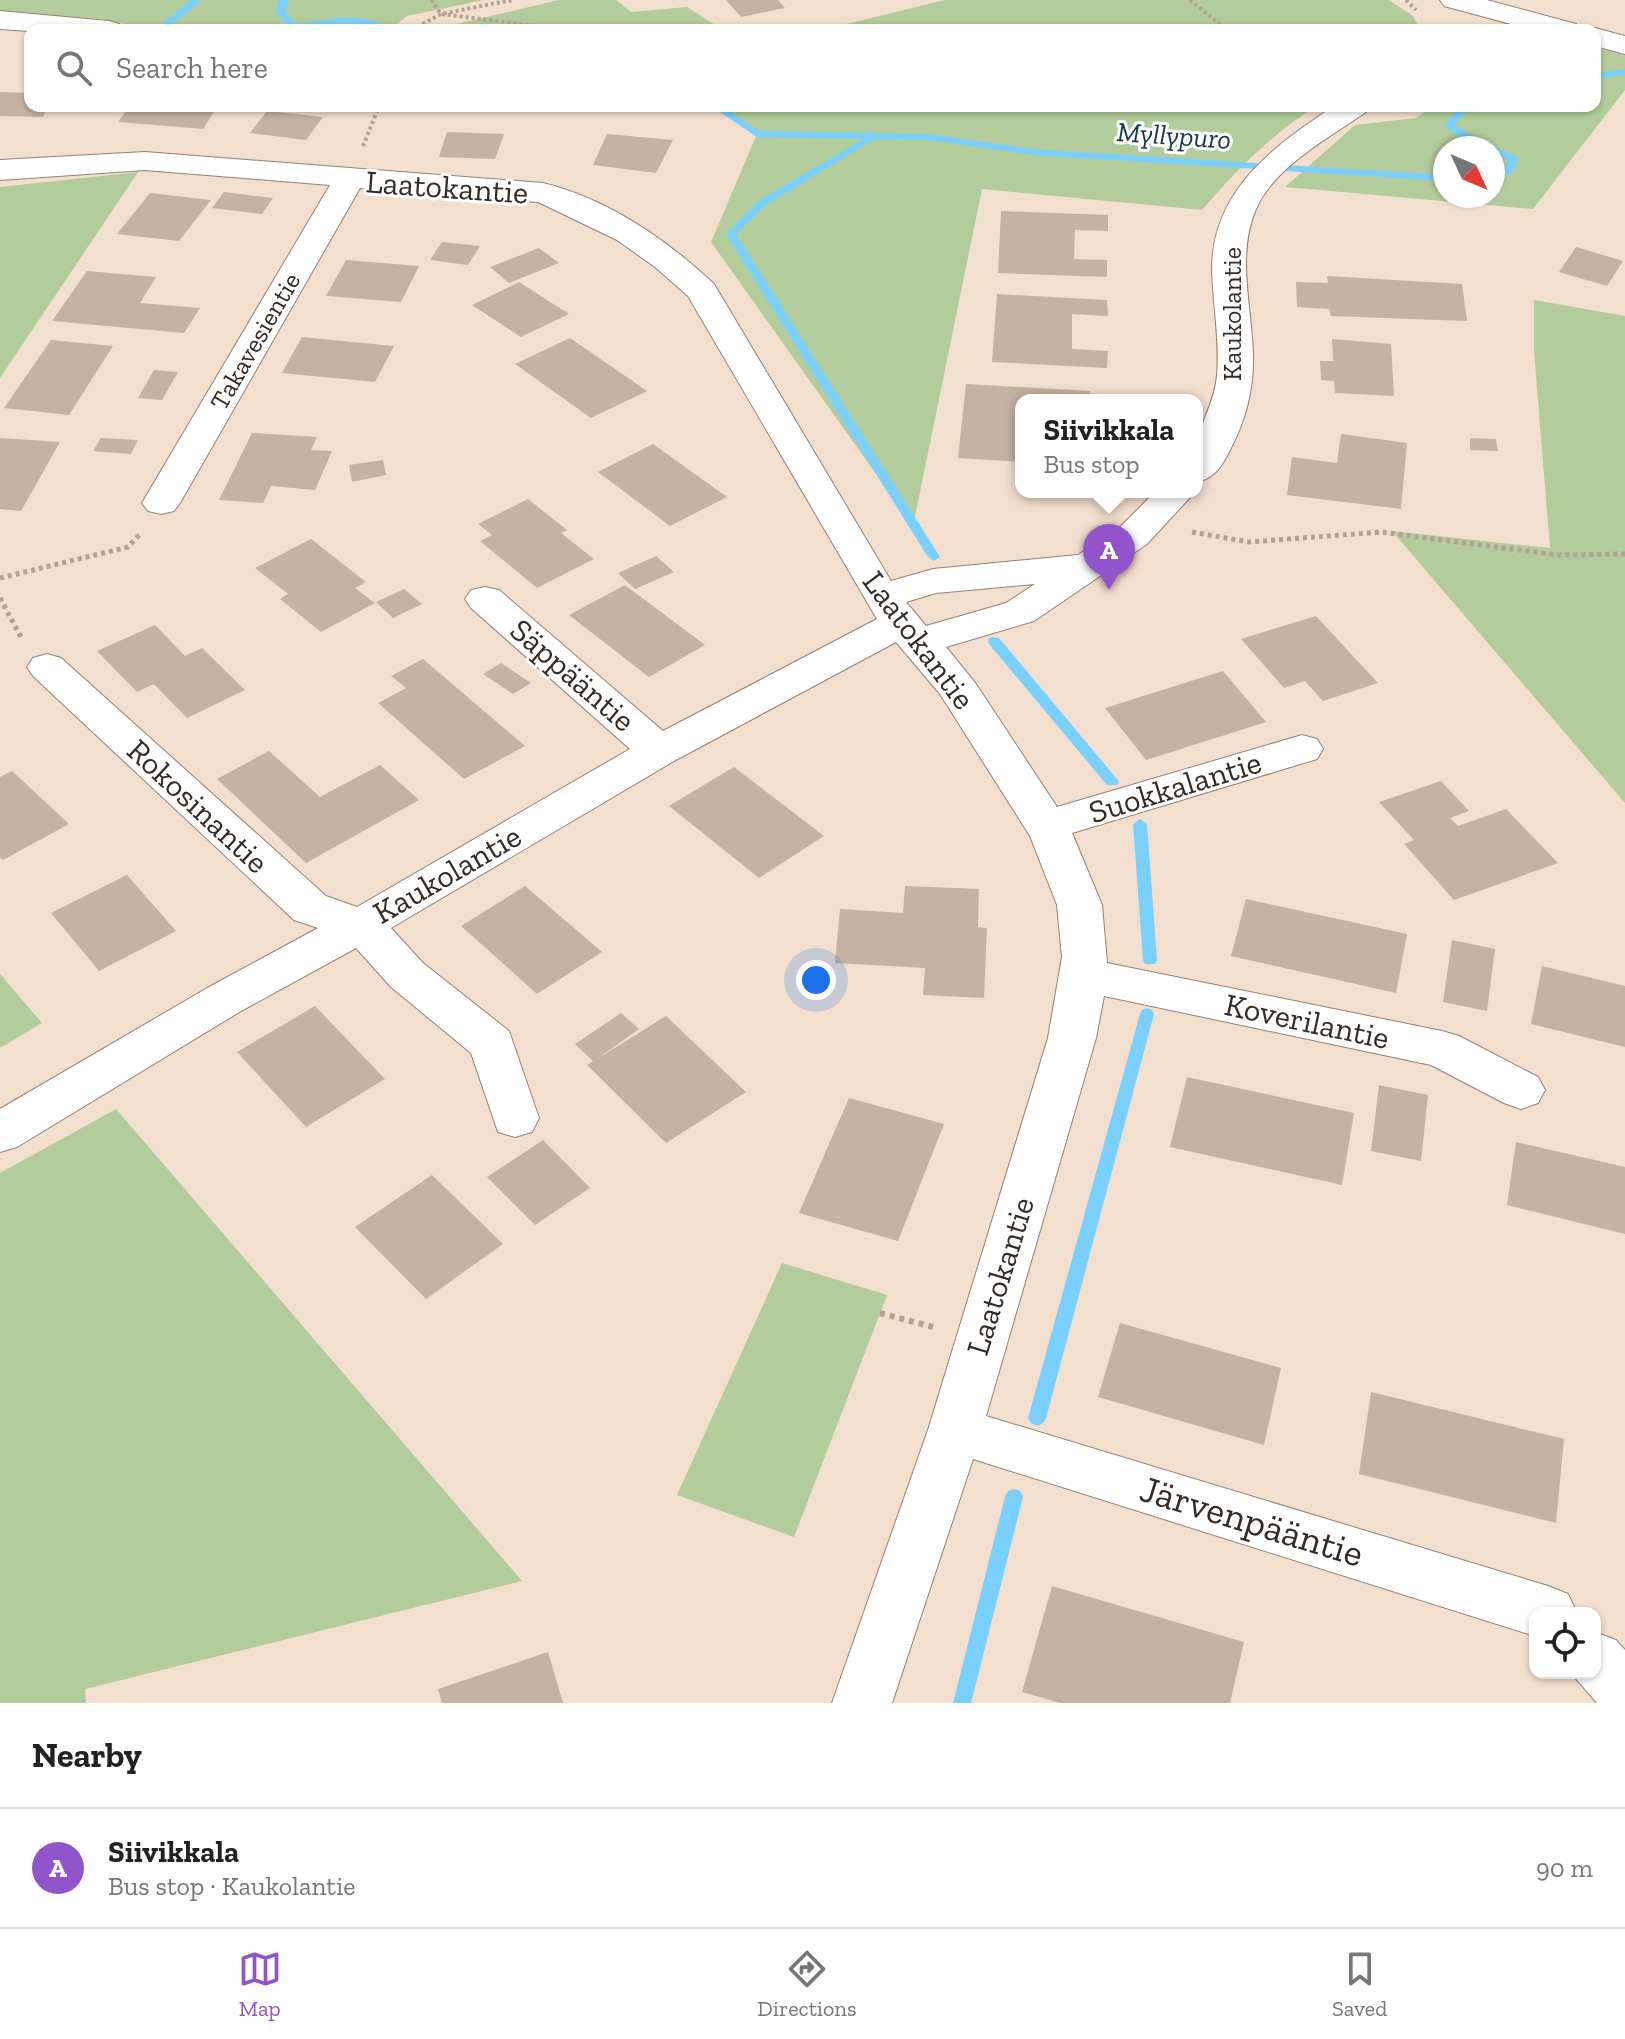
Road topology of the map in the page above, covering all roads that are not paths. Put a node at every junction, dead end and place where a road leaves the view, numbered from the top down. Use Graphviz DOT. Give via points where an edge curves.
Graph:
graph roads {
  1 [pos="1454,0"];
  2 [pos="1497,5"];
  3 [pos="0,20"];
  4 [pos="44,24"];
  5 [pos="1471,24"];
  6 [pos="1549,24"];
  7 [pos="1601,39"];
  8 [pos="1625,45"];
  9 [pos="1346,112"];
  10 [pos="0,170"];
  11 [pos="349,180"];
  12 [pos="1203,463"];
  13 [pos="1166,502"];
  14 [pos="161,503"];
  15 [pos="1086,567"];
  16 [pos="485,599"];
  17 [pos="900,621"];
  18 [pos="47,667"];
  19 [pos="1302,749"];
  20 [pos="659,751"];
  21 [pos="1048,825"];
  22 [pos="361,925"];
  23 [pos="1084,975"];
  24 [pos="1521,1090"];
  25 [pos="515,1118"];
  26 [pos="0,1133"];
  27 [pos="955,1430"];
  28 [pos="1529,1607"];
  29 [pos="1601,1666"];
  30 [pos="1625,1691"];
  31 [pos="862,1703"];
  1 -- 2 [label="street"];
  2 -- 5 [label="street"];
  2 -- 6 [label="street"];
  3 -- 4 [label="street"];
  7 -- 8 [label="street"];
  9 -- 12 [label="street, Kaukolantie" via="1305,141 1241,206 1231,244 1235,375 1227,416"];
  10 -- 11 [label="street, Laatokantie" via="145,161"];
  11 -- 14 [label="street, Takavesientie"];
  11 -- 17 [label="street, Laatokantie" via="543,193 598,215 679,267 702,291"];
  13 -- 15 [label="street, Kaukolantie" via="1133,536"];
  15 -- 17 [label="street, Kaukolantie" via="1020,612 999,620"];
  15 -- 17 [label="street, Kaukolantie" via="933,581"];
  16 -- 20 [label="street, Säppääntie"];
  17 -- 20 [label="street, Kaukolantie"];
  17 -- 21 [label="street, Laatokantie" via="950,678"];
  18 -- 22 [label="street, Rokosinantie" via="310,908"];
  19 -- 21 [label="street, Suokkalantie"];
  20 -- 22 [label="street, Kaukolantie"];
  21 -- 23 [label="street, Laatokantie" via="1075,890 1084,930"];
  22 -- 25 [label="street" via="407,975 492,1044"];
  22 -- 26 [label="street, Kaukolantie"];
  23 -- 24 [label="street, Koverilantie" via="1442,1049"];
  23 -- 27 [label="street, Laatokantie" via="1072,1038"];
  27 -- 28 [label="street, Järvenpääntie"];
  27 -- 31 [label="street, Laatokantie"];
  29 -- 30 [label="street"];
}
